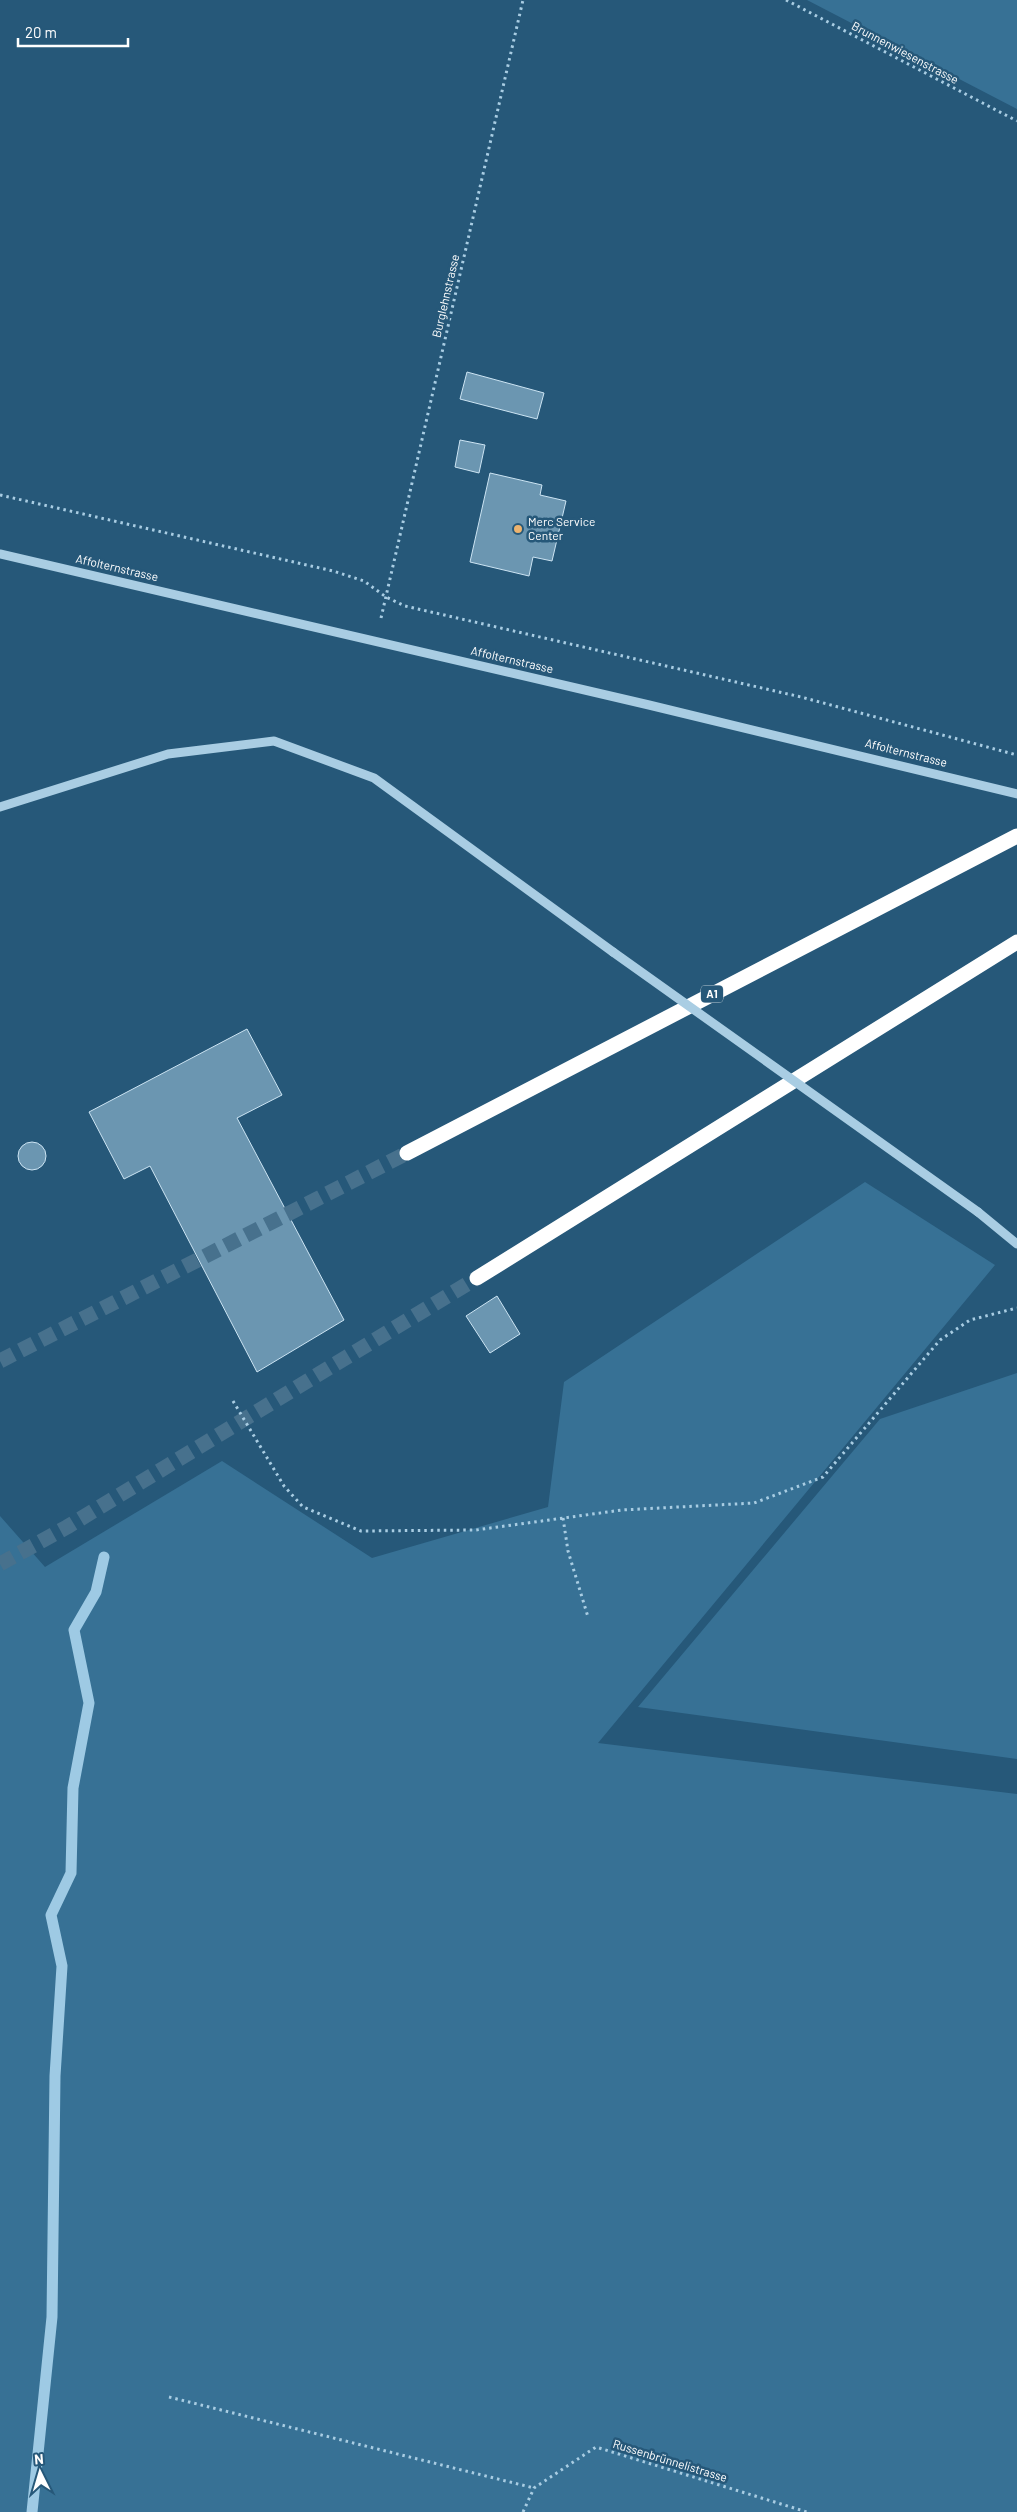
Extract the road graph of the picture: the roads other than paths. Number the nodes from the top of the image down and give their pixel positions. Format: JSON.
{"nodes":[{"id":1,"x":0,"y":554,"type":"edge"},
{"id":2,"x":1017,"y":794,"type":"edge"},
{"id":3,"x":0,"y":807,"type":"edge"},
{"id":4,"x":1017,"y":836,"type":"edge"},
{"id":5,"x":1017,"y":942,"type":"edge"},
{"id":6,"x":407,"y":1153,"type":"tunnel mouth"},
{"id":7,"x":1017,"y":1244,"type":"edge"},
{"id":8,"x":476,"y":1278,"type":"tunnel mouth"}],
"edges":[{"from":1,"to":2,"type":"street","name":"Affolternstrasse"},
{"from":3,"to":7,"type":"street","bridge":true},
{"from":4,"to":6,"type":"highway","number":"A1"},
{"from":5,"to":8,"type":"highway"}]}
